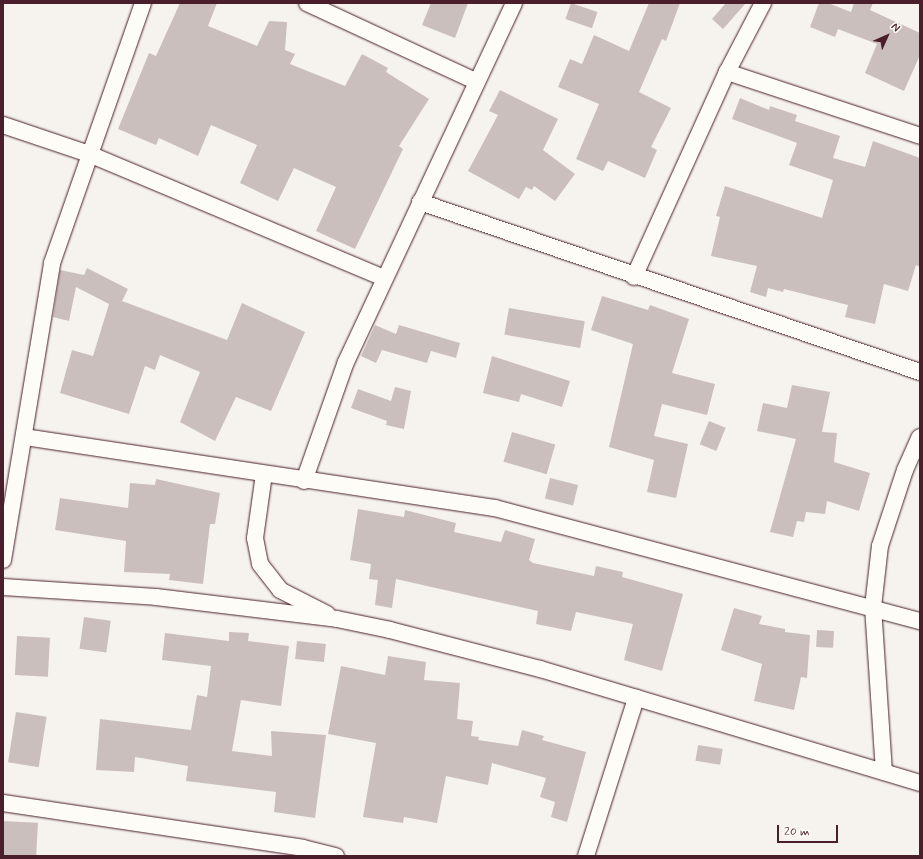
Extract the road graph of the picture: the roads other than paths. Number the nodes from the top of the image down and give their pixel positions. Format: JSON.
{"nodes":[{"id":1,"x":143,"y":3,"type":"edge"},
{"id":2,"x":307,"y":3,"type":"edge"},
{"id":3,"x":514,"y":3,"type":"edge"},
{"id":4,"x":763,"y":3,"type":"edge"},
{"id":5,"x":727,"y":72,"type":"junction"},
{"id":6,"x":477,"y":82,"type":"junction"},
{"id":7,"x":3,"y":125,"type":"edge"},
{"id":8,"x":920,"y":136,"type":"edge"},
{"id":9,"x":89,"y":154,"type":"junction"},
{"id":10,"x":420,"y":202,"type":"junction"},
{"id":11,"x":634,"y":277,"type":"junction"},
{"id":12,"x":384,"y":278,"type":"junction"},
{"id":13,"x":920,"y":372,"type":"edge"},
{"id":14,"x":25,"y":437,"type":"junction"},
{"id":15,"x":920,"y":437,"type":"edge"},
{"id":16,"x":264,"y":474,"type":"junction"},
{"id":17,"x":304,"y":481,"type":"junction"},
{"id":18,"x":3,"y":560,"type":"edge"},
{"id":19,"x":3,"y":587,"type":"edge"},
{"id":20,"x":873,"y":607,"type":"junction"},
{"id":21,"x":337,"y":619,"type":"junction"},
{"id":22,"x":920,"y":622,"type":"edge"},
{"id":23,"x":636,"y":698,"type":"junction"},
{"id":24,"x":884,"y":772,"type":"junction"},
{"id":25,"x":920,"y":783,"type":"edge"},
{"id":26,"x":3,"y":804,"type":"edge"},
{"id":27,"x":336,"y":856,"type":"edge"},
{"id":28,"x":586,"y":856,"type":"edge"}],
"edges":[{"from":1,"to":9,"type":"street"},
{"from":2,"to":6,"type":"street"},
{"from":3,"to":6,"type":"street"},
{"from":4,"to":5,"type":"street"},
{"from":5,"to":8,"type":"street"},
{"from":5,"to":11,"type":"street"},
{"from":6,"to":10,"type":"street"},
{"from":7,"to":9,"type":"street"},
{"from":9,"to":12,"type":"street"},
{"from":9,"to":14,"type":"street"},
{"from":10,"to":11,"type":"street"},
{"from":10,"to":12,"type":"street"},
{"from":11,"to":13,"type":"street"},
{"from":12,"to":17,"type":"street"},
{"from":14,"to":16,"type":"street"},
{"from":14,"to":18,"type":"street"},
{"from":15,"to":20,"type":"street"},
{"from":16,"to":17,"type":"street"},
{"from":16,"to":21,"type":"street"},
{"from":17,"to":20,"type":"street"},
{"from":19,"to":21,"type":"street"},
{"from":20,"to":22,"type":"street"},
{"from":20,"to":24,"type":"street"},
{"from":21,"to":23,"type":"street"},
{"from":23,"to":24,"type":"street"},
{"from":23,"to":28,"type":"street"},
{"from":24,"to":25,"type":"street"},
{"from":26,"to":27,"type":"street"}]}
